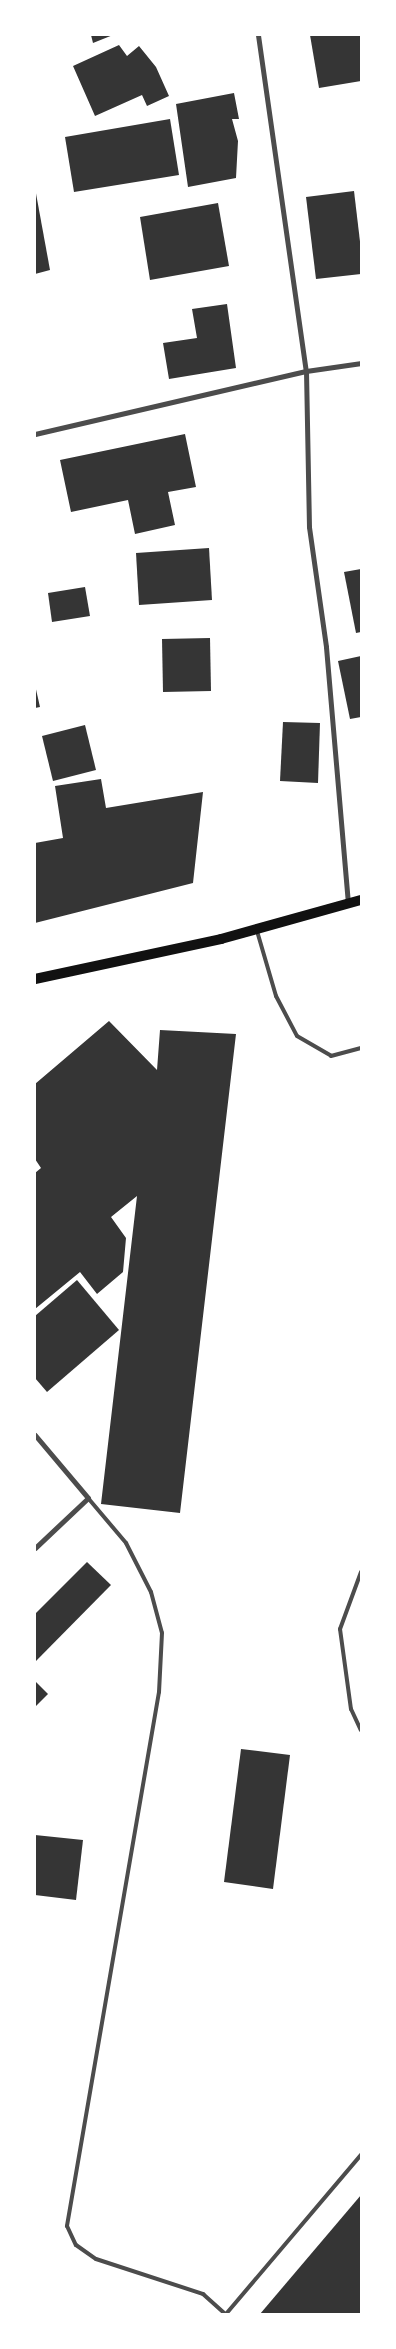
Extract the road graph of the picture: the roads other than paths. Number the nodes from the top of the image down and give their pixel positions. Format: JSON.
{"nodes":[{"id":1,"x":258,"y":35,"type":"edge"},
{"id":2,"x":361,"y":363,"type":"edge"},
{"id":3,"x":306,"y":371,"type":"junction"},
{"id":4,"x":35,"y":434,"type":"edge"},
{"id":5,"x":361,"y":900,"type":"edge"},
{"id":6,"x":348,"y":904,"type":"junction"},
{"id":7,"x":257,"y":929,"type":"junction"},
{"id":8,"x":35,"y":979,"type":"edge"},
{"id":9,"x":361,"y":1048,"type":"edge"},
{"id":10,"x":35,"y":1435,"type":"edge"},
{"id":11,"x":88,"y":1498,"type":"junction"},
{"id":12,"x":35,"y":1548,"type":"edge"},
{"id":13,"x":361,"y":1572,"type":"edge"},
{"id":14,"x":361,"y":1730,"type":"edge"},
{"id":15,"x":361,"y":2155,"type":"edge"},
{"id":16,"x":226,"y":2314,"type":"edge"}],
"edges":[{"from":1,"to":3,"type":"street"},
{"from":2,"to":3,"type":"street"},
{"from":3,"to":4,"type":"street"},
{"from":3,"to":6,"type":"street"},
{"from":5,"to":6,"type":"main road"},
{"from":6,"to":7,"type":"main road"},
{"from":7,"to":8,"type":"main road"},
{"from":7,"to":9,"type":"lane"},
{"from":10,"to":11,"type":"street"},
{"from":11,"to":12,"type":"street"},
{"from":11,"to":16,"type":"lane"},
{"from":13,"to":14,"type":"lane"},
{"from":15,"to":16,"type":"lane"}]}
